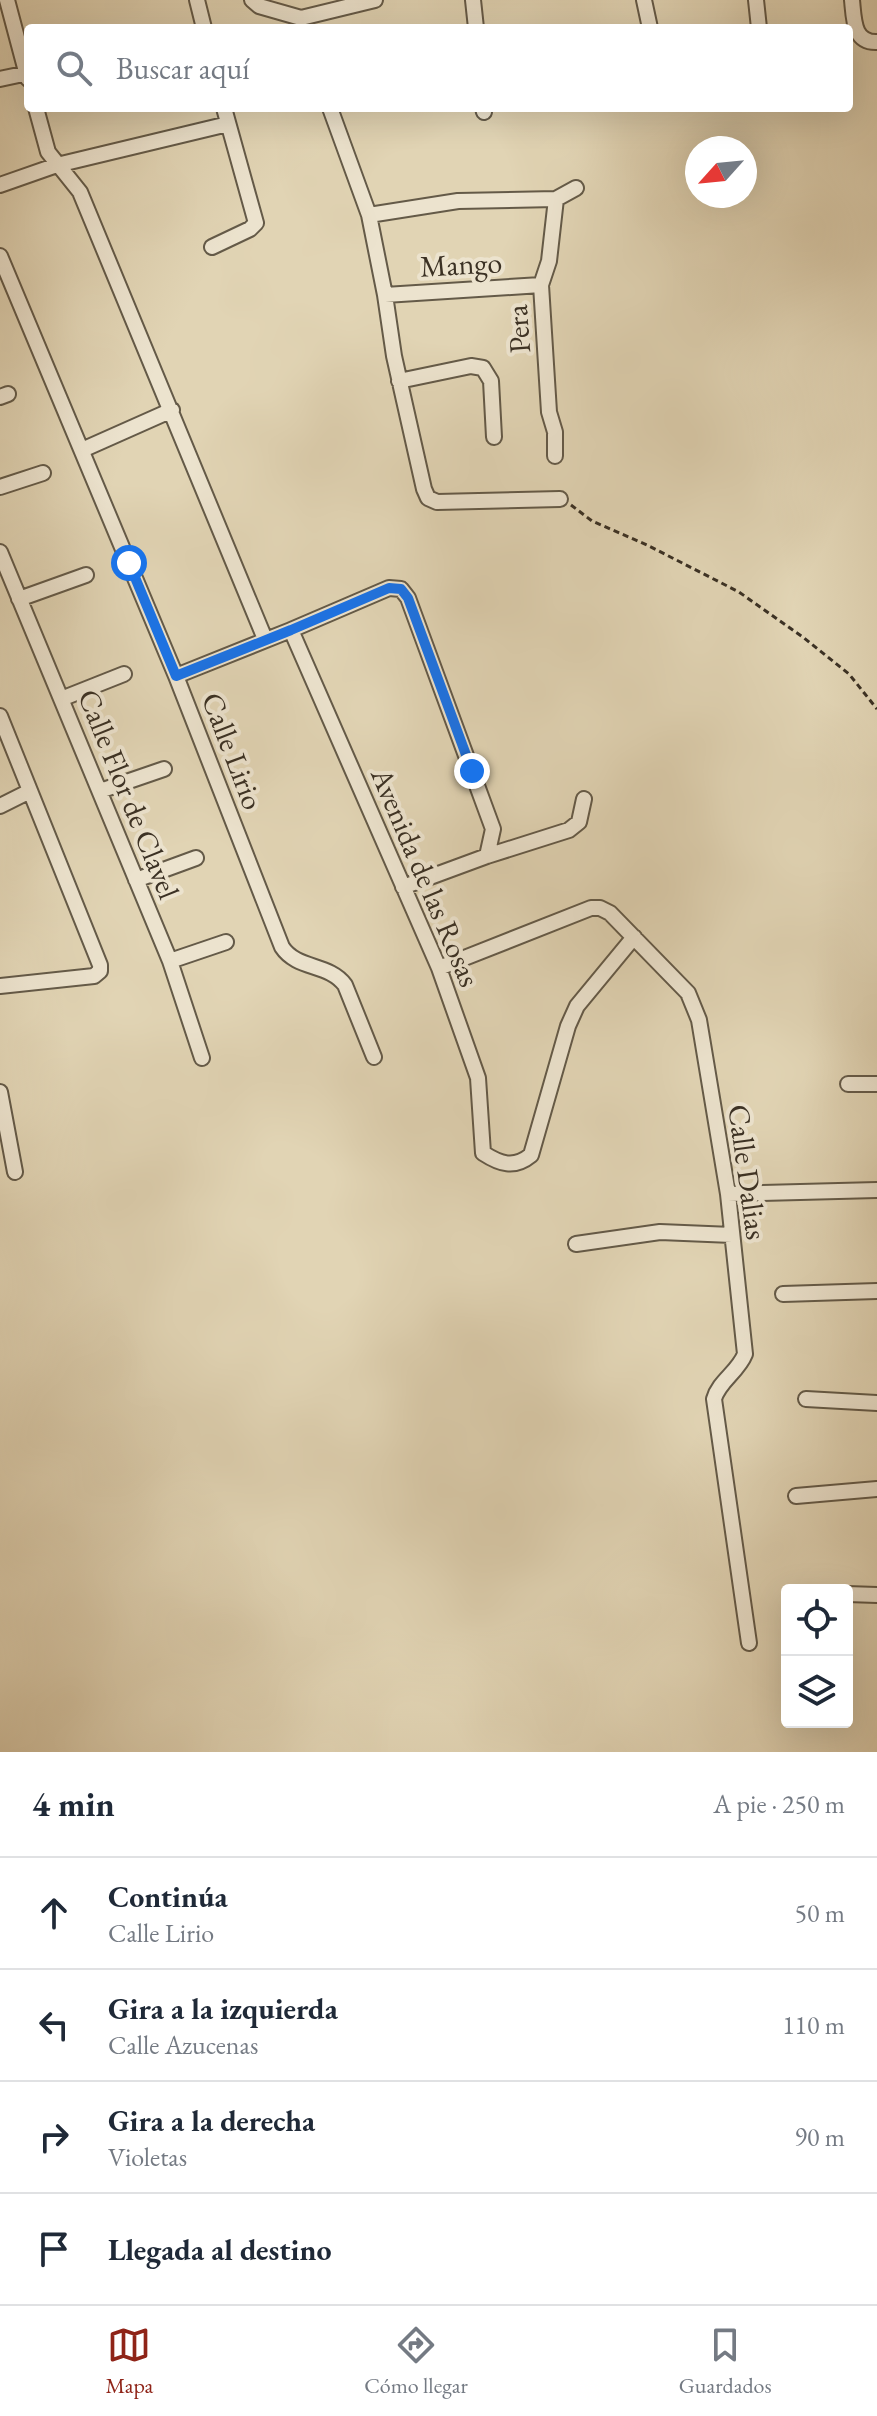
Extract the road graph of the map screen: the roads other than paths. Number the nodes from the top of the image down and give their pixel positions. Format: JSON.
{"nodes":[{"id":1,"x":7,"y":0,"type":"edge"},
{"id":2,"x":197,"y":0,"type":"edge"},
{"id":3,"x":252,"y":0,"type":"edge"},
{"id":4,"x":375,"y":0,"type":"edge"},
{"id":5,"x":473,"y":0,"type":"edge"},
{"id":6,"x":644,"y":0,"type":"edge"},
{"id":7,"x":756,"y":0,"type":"edge"},
{"id":8,"x":852,"y":0,"type":"edge"},
{"id":9,"x":302,"y":23,"type":"edge"},
{"id":10,"x":203,"y":24,"type":"edge"},
{"id":11,"x":476,"y":24,"type":"edge"},
{"id":12,"x":649,"y":24,"type":"edge"},
{"id":13,"x":759,"y":24,"type":"edge"},
{"id":14,"x":877,"y":42,"type":"edge"},
{"id":15,"x":24,"y":61,"type":"edge"},
{"id":16,"x":24,"y":76,"type":"edge"},
{"id":17,"x":0,"y":79,"type":"edge"},
{"id":18,"x":37,"y":112,"type":"edge"},
{"id":19,"x":225,"y":112,"type":"edge"},
{"id":20,"x":331,"y":112,"type":"edge"},
{"id":21,"x":228,"y":124,"type":"junction"},
{"id":22,"x":57,"y":165,"type":"junction"},
{"id":23,"x":0,"y":185,"type":"edge"},
{"id":24,"x":576,"y":188,"type":"dead end"},
{"id":25,"x":556,"y":199,"type":"junction"},
{"id":26,"x":369,"y":215,"type":"junction"},
{"id":27,"x":212,"y":247,"type":"dead end"},
{"id":28,"x":0,"y":256,"type":"edge"},
{"id":29,"x":541,"y":285,"type":"junction"},
{"id":30,"x":385,"y":295,"type":"junction"},
{"id":31,"x":399,"y":381,"type":"junction"},
{"id":32,"x":172,"y":410,"type":"junction"},
{"id":33,"x":494,"y":437,"type":"dead end"},
{"id":34,"x":82,"y":450,"type":"junction"},
{"id":35,"x":555,"y":456,"type":"dead end"},
{"id":36,"x":43,"y":473,"type":"dead end"},
{"id":37,"x":0,"y":487,"type":"edge"},
{"id":38,"x":560,"y":499,"type":"road end"},
{"id":39,"x":0,"y":552,"type":"edge"},
{"id":40,"x":86,"y":575,"type":"dead end"},
{"id":41,"x":19,"y":599,"type":"junction"},
{"id":42,"x":291,"y":630,"type":"junction"},
{"id":43,"x":265,"y":639,"type":"junction"},
{"id":44,"x":124,"y":674,"type":"dead end"},
{"id":45,"x":176,"y":676,"type":"junction"},
{"id":46,"x":61,"y":699,"type":"junction"},
{"id":47,"x":0,"y":716,"type":"edge"},
{"id":48,"x":164,"y":769,"type":"dead end"},
{"id":49,"x":30,"y":791,"type":"junction"},
{"id":50,"x":100,"y":791,"type":"junction"},
{"id":51,"x":584,"y":799,"type":"dead end"},
{"id":52,"x":0,"y":806,"type":"edge"},
{"id":53,"x":487,"y":856,"type":"junction"},
{"id":54,"x":196,"y":858,"type":"dead end"},
{"id":55,"x":136,"y":880,"type":"junction"},
{"id":56,"x":403,"y":887,"type":"junction"},
{"id":57,"x":634,"y":937,"type":"junction"},
{"id":58,"x":226,"y":942,"type":"dead end"},
{"id":59,"x":170,"y":961,"type":"junction"},
{"id":60,"x":439,"y":968,"type":"junction"},
{"id":61,"x":0,"y":986,"type":"edge"},
{"id":62,"x":374,"y":1057,"type":"dead end"},
{"id":63,"x":202,"y":1058,"type":"dead end"},
{"id":64,"x":848,"y":1084,"type":"dead end"},
{"id":65,"x":877,"y":1084,"type":"edge"},
{"id":66,"x":0,"y":1092,"type":"edge"},
{"id":67,"x":15,"y":1172,"type":"dead end"},
{"id":68,"x":877,"y":1190,"type":"edge"},
{"id":69,"x":728,"y":1194,"type":"junction"},
{"id":70,"x":732,"y":1235,"type":"junction"},
{"id":71,"x":576,"y":1244,"type":"dead end"},
{"id":72,"x":877,"y":1291,"type":"edge"},
{"id":73,"x":783,"y":1294,"type":"dead end"},
{"id":74,"x":806,"y":1399,"type":"dead end"},
{"id":75,"x":877,"y":1403,"type":"edge"},
{"id":76,"x":877,"y":1489,"type":"edge"},
{"id":77,"x":796,"y":1496,"type":"dead end"},
{"id":78,"x":853,"y":1594,"type":"edge"},
{"id":79,"x":877,"y":1595,"type":"edge"},
{"id":80,"x":749,"y":1643,"type":"dead end"}],
"edges":[{"from":1,"to":15,"type":"street"},
{"from":2,"to":10,"type":"street"},
{"from":3,"to":9,"type":"street"},
{"from":4,"to":9,"type":"street"},
{"from":5,"to":11,"type":"street"},
{"from":6,"to":12,"type":"street"},
{"from":7,"to":13,"type":"street"},
{"from":8,"to":14,"type":"street"},
{"from":16,"to":17,"type":"street"},
{"from":18,"to":22,"type":"street"},
{"from":19,"to":21,"type":"street"},
{"from":20,"to":26,"type":"street"},
{"from":21,"to":22,"type":"street"},
{"from":21,"to":27,"type":"street"},
{"from":22,"to":23,"type":"street"},
{"from":22,"to":32,"type":"street"},
{"from":24,"to":25,"type":"street"},
{"from":25,"to":26,"type":"street"},
{"from":25,"to":29,"type":"street","name":"Pera"},
{"from":26,"to":30,"type":"street"},
{"from":28,"to":34,"type":"street","name":"Calle Lirio"},
{"from":29,"to":30,"type":"street","name":"Mango"},
{"from":29,"to":35,"type":"street","name":"Pera"},
{"from":30,"to":31,"type":"street"},
{"from":31,"to":33,"type":"street"},
{"from":31,"to":38,"type":"street"},
{"from":32,"to":34,"type":"street"},
{"from":32,"to":43,"type":"street"},
{"from":34,"to":45,"type":"street","name":"Calle Lirio"},
{"from":36,"to":37,"type":"street"},
{"from":39,"to":41,"type":"street","name":"Calle Flor de Clavel"},
{"from":40,"to":41,"type":"street"},
{"from":41,"to":46,"type":"street","name":"Calle Flor de Clavel"},
{"from":42,"to":43,"type":"street"},
{"from":42,"to":53,"type":"street"},
{"from":42,"to":56,"type":"street","name":"Avenida de las Rosas"},
{"from":43,"to":45,"type":"street"},
{"from":44,"to":46,"type":"street"},
{"from":45,"to":62,"type":"street","name":"Calle Lirio"},
{"from":46,"to":50,"type":"street","name":"Calle Flor de Clavel"},
{"from":47,"to":49,"type":"street"},
{"from":48,"to":50,"type":"street"},
{"from":49,"to":52,"type":"street"},
{"from":49,"to":61,"type":"street"},
{"from":50,"to":55,"type":"street","name":"Calle Flor de Clavel"},
{"from":51,"to":53,"type":"street"},
{"from":53,"to":56,"type":"street"},
{"from":54,"to":55,"type":"street"},
{"from":55,"to":59,"type":"street","name":"Calle Flor de Clavel"},
{"from":56,"to":60,"type":"street","name":"Avenida de las Rosas"},
{"from":57,"to":60,"type":"street","name":"Calle Dalias"},
{"from":57,"to":60,"type":"street","name":"Avenida de las Rosas"},
{"from":57,"to":69,"type":"street","name":"Calle Dalias"},
{"from":58,"to":59,"type":"street"},
{"from":59,"to":63,"type":"street","name":"Calle Flor de Clavel"},
{"from":64,"to":65,"type":"street"},
{"from":66,"to":67,"type":"street"},
{"from":68,"to":69,"type":"street"},
{"from":69,"to":70,"type":"street","name":"Calle Dalias"},
{"from":70,"to":71,"type":"street"},
{"from":70,"to":80,"type":"street","name":"Calle Dalias"},
{"from":72,"to":73,"type":"street"},
{"from":74,"to":75,"type":"street"},
{"from":76,"to":77,"type":"street"},
{"from":78,"to":79,"type":"street"}]}
